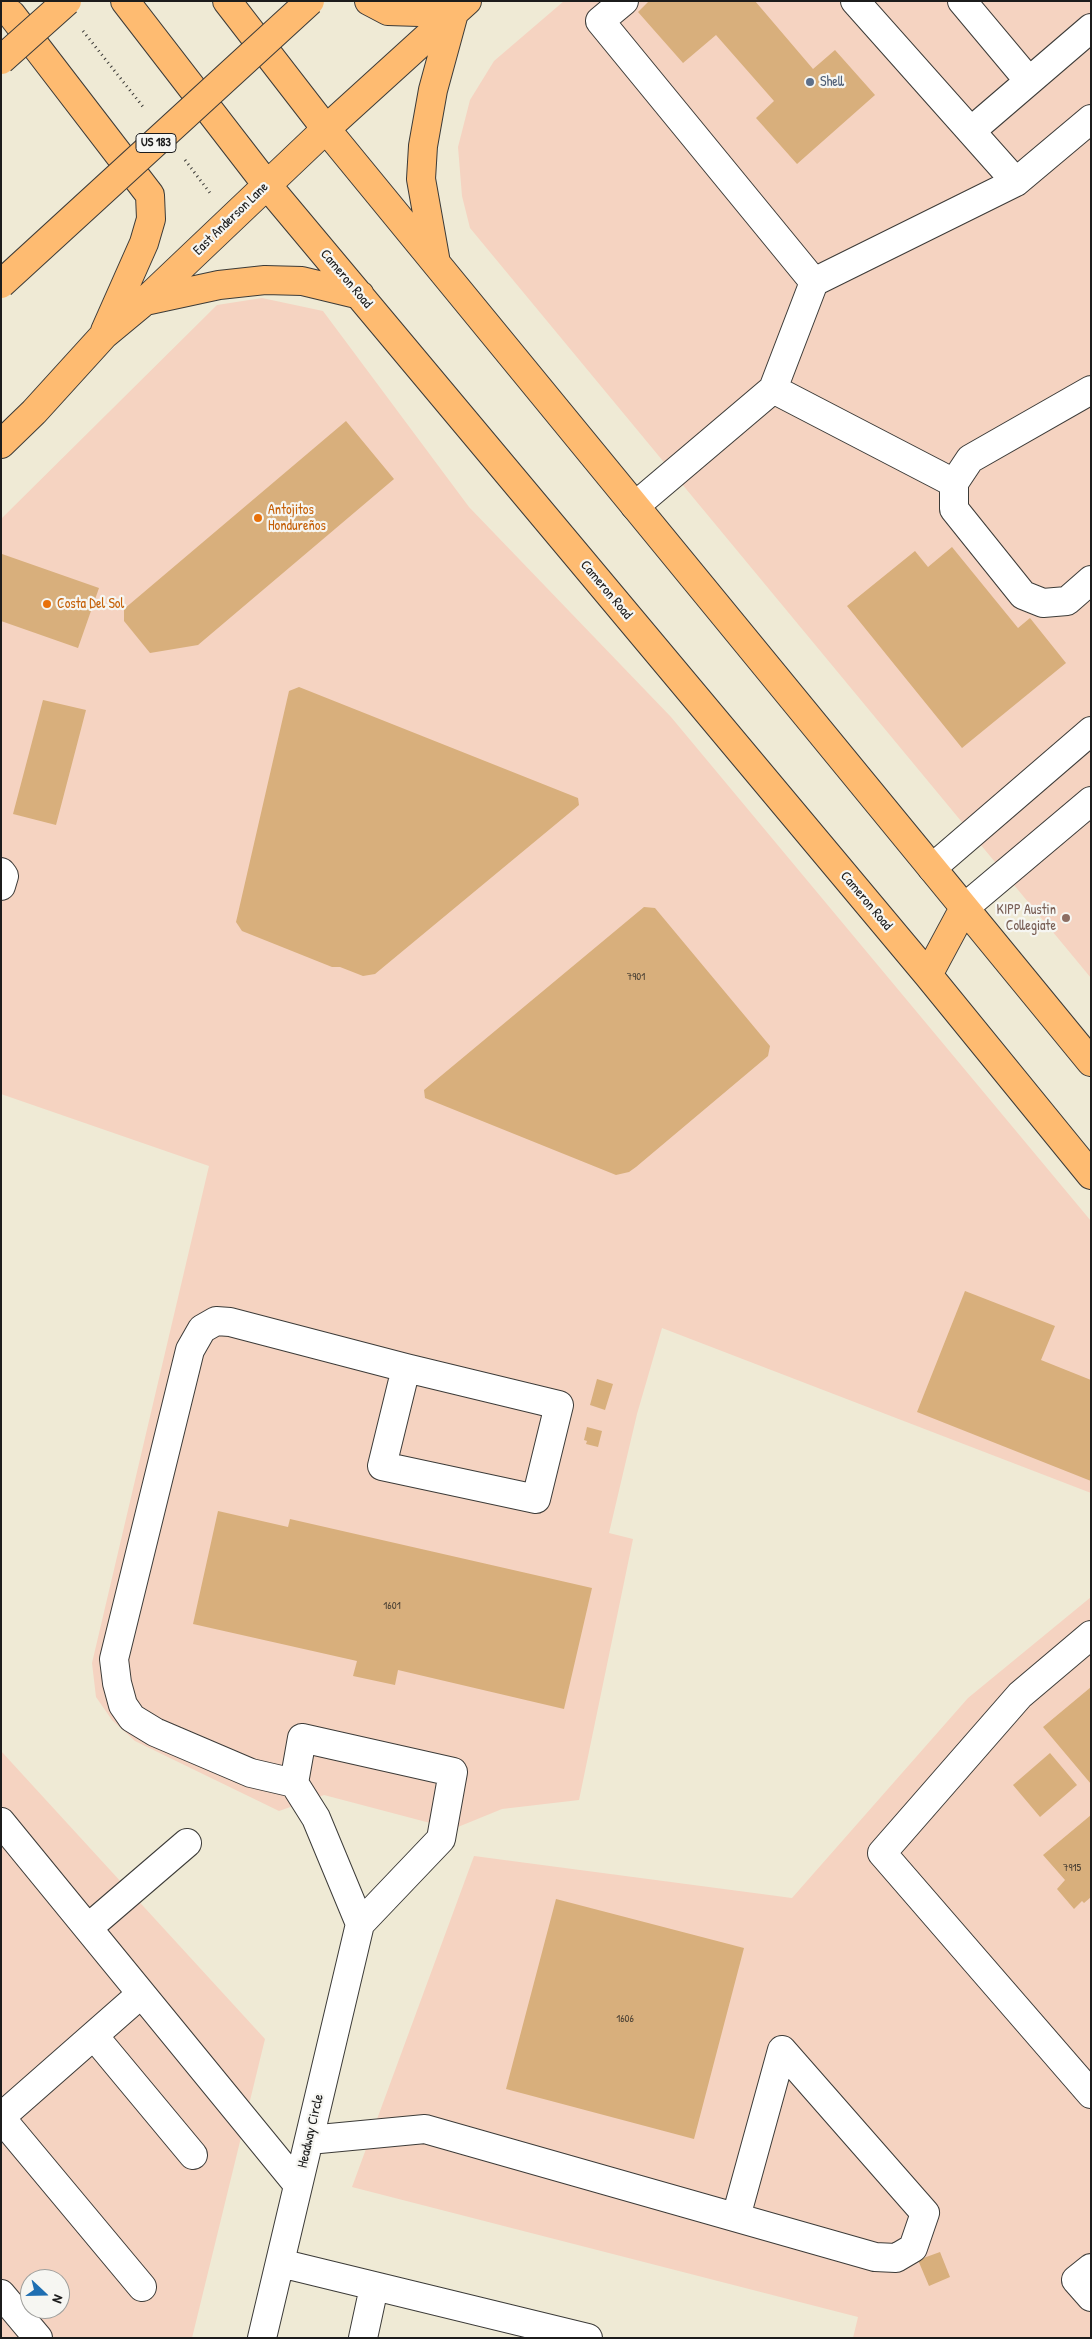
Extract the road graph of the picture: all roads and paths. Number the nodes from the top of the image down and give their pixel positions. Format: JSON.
{"nodes":[{"id":1,"x":125,"y":1,"type":"edge"},
{"id":2,"x":227,"y":1,"type":"edge"},
{"id":3,"x":310,"y":1,"type":"edge"},
{"id":4,"x":369,"y":1,"type":"edge"},
{"id":5,"x":624,"y":1,"type":"edge"},
{"id":6,"x":855,"y":1,"type":"edge"},
{"id":7,"x":962,"y":1,"type":"edge"},
{"id":8,"x":456,"y":5,"type":"edge"},
{"id":9,"x":1,"y":8,"type":"edge"},
{"id":10,"x":72,"y":13,"type":"edge"},
{"id":11,"x":1091,"y":28,"type":"edge"},
{"id":12,"x":1,"y":60,"type":"edge"},
{"id":13,"x":1029,"y":81,"type":"junction"},
{"id":14,"x":145,"y":110,"type":"dead end"},
{"id":15,"x":1091,"y":119,"type":"edge"},
{"id":16,"x":326,"y":129,"type":"junction"},
{"id":17,"x":971,"y":132,"type":"junction"},
{"id":18,"x":182,"y":156,"type":"dead end"},
{"id":19,"x":1016,"y":182,"type":"junction"},
{"id":20,"x":267,"y":185,"type":"junction"},
{"id":21,"x":212,"y":195,"type":"dead end"},
{"id":22,"x":437,"y":265,"type":"junction"},
{"id":23,"x":814,"y":282,"type":"junction"},
{"id":24,"x":1,"y":284,"type":"edge"},
{"id":25,"x":360,"y":295,"type":"junction"},
{"id":26,"x":145,"y":301,"type":"junction"},
{"id":27,"x":104,"y":335,"type":"junction"},
{"id":28,"x":773,"y":389,"type":"junction"},
{"id":29,"x":1091,"y":390,"type":"edge"},
{"id":30,"x":1,"y":444,"type":"edge"},
{"id":31,"x":954,"y":482,"type":"junction"},
{"id":32,"x":635,"y":506,"type":"junction"},
{"id":33,"x":1091,"y":580,"type":"edge"},
{"id":34,"x":1091,"y":731,"type":"edge"},
{"id":35,"x":1091,"y":801,"type":"edge"},
{"id":36,"x":932,"y":868,"type":"junction"},
{"id":37,"x":1,"y":872,"type":"edge"},
{"id":38,"x":1,"y":886,"type":"edge"},
{"id":39,"x":964,"y":908,"type":"junction"},
{"id":40,"x":928,"y":975,"type":"junction"},
{"id":41,"x":1091,"y":1062,"type":"edge"},
{"id":42,"x":1091,"y":1175,"type":"edge"},
{"id":43,"x":406,"y":1368,"type":"junction"},
{"id":44,"x":1091,"y":1635,"type":"edge"},
{"id":45,"x":294,"y":1783,"type":"junction"},
{"id":46,"x":1,"y":1822,"type":"edge"},
{"id":47,"x":187,"y":1843,"type":"dead end"},
{"id":48,"x":360,"y":1924,"type":"junction"},
{"id":49,"x":88,"y":1928,"type":"junction"},
{"id":50,"x":141,"y":1994,"type":"junction"},
{"id":51,"x":94,"y":2036,"type":"junction"},
{"id":52,"x":1091,"y":2094,"type":"edge"},
{"id":53,"x":1,"y":2118,"type":"edge"},
{"id":54,"x":309,"y":2140,"type":"junction"},
{"id":55,"x":193,"y":2155,"type":"dead end"},
{"id":56,"x":298,"y":2185,"type":"junction"},
{"id":57,"x":736,"y":2218,"type":"junction"},
{"id":58,"x":280,"y":2263,"type":"junction"},
{"id":59,"x":1091,"y":2268,"type":"edge"},
{"id":60,"x":142,"y":2287,"type":"dead end"},
{"id":61,"x":374,"y":2287,"type":"junction"},
{"id":62,"x":1,"y":2294,"type":"edge"},
{"id":63,"x":1091,"y":2297,"type":"edge"},
{"id":64,"x":38,"y":2338,"type":"edge"},
{"id":65,"x":262,"y":2338,"type":"edge"},
{"id":66,"x":363,"y":2338,"type":"edge"},
{"id":67,"x":588,"y":2338,"type":"edge"}],
"edges":[{"from":1,"to":20,"type":"main road","name":"Cameron Road"},
{"from":2,"to":16,"type":"main road"},
{"from":3,"to":24,"type":"main road","number":"US 183","bridge":true},
{"from":4,"to":8,"type":"main road"},
{"from":5,"to":23,"type":"street"},
{"from":6,"to":17,"type":"street"},
{"from":7,"to":13,"type":"street"},
{"from":8,"to":16,"type":"main road","name":"East Anderson Lane"},
{"from":8,"to":22,"type":"main road"},
{"from":9,"to":27,"type":"main road"},
{"from":10,"to":12,"type":"main road","bridge":true},
{"from":10,"to":14,"type":"path"},
{"from":11,"to":13,"type":"street"},
{"from":13,"to":17,"type":"street"},
{"from":15,"to":19,"type":"street"},
{"from":16,"to":20,"type":"main road","name":"East Anderson Lane"},
{"from":16,"to":22,"type":"main road"},
{"from":17,"to":19,"type":"street"},
{"from":18,"to":21,"type":"path"},
{"from":19,"to":23,"type":"street"},
{"from":20,"to":25,"type":"main road","name":"Cameron Road"},
{"from":20,"to":26,"type":"main road","name":"East Anderson Lane"},
{"from":22,"to":32,"type":"main road"},
{"from":23,"to":28,"type":"street"},
{"from":25,"to":26,"type":"main road"},
{"from":25,"to":40,"type":"main road","name":"Cameron Road"},
{"from":26,"to":27,"type":"main road","name":"East Anderson Lane"},
{"from":27,"to":30,"type":"main road","name":"East Anderson Lane"},
{"from":28,"to":31,"type":"street"},
{"from":28,"to":32,"type":"street"},
{"from":29,"to":31,"type":"street"},
{"from":31,"to":33,"type":"street"},
{"from":32,"to":36,"type":"main road"},
{"from":34,"to":36,"type":"street"},
{"from":35,"to":39,"type":"street"},
{"from":36,"to":39,"type":"main road"},
{"from":37,"to":38,"type":"street"},
{"from":39,"to":40,"type":"main road"},
{"from":39,"to":41,"type":"main road"},
{"from":40,"to":42,"type":"main road","name":"Cameron Road"},
{"from":43,"to":43,"type":"street"},
{"from":43,"to":45,"type":"street"},
{"from":44,"to":52,"type":"street"},
{"from":45,"to":48,"type":"street"},
{"from":45,"to":48,"type":"street"},
{"from":46,"to":49,"type":"street"},
{"from":47,"to":49,"type":"street"},
{"from":48,"to":54,"type":"street","name":"Headway Circle"},
{"from":49,"to":50,"type":"street"},
{"from":50,"to":51,"type":"street"},
{"from":50,"to":56,"type":"street"},
{"from":51,"to":53,"type":"street"},
{"from":51,"to":55,"type":"street"},
{"from":53,"to":60,"type":"street"},
{"from":54,"to":56,"type":"street","name":"Headway Circle"},
{"from":54,"to":57,"type":"street"},
{"from":56,"to":58,"type":"street","name":"Headway Circle"},
{"from":57,"to":57,"type":"street"},
{"from":58,"to":61,"type":"street"},
{"from":58,"to":65,"type":"street","name":"Headway Circle"},
{"from":59,"to":63,"type":"street"},
{"from":61,"to":66,"type":"street"},
{"from":61,"to":67,"type":"street"},
{"from":62,"to":64,"type":"street"}]}
